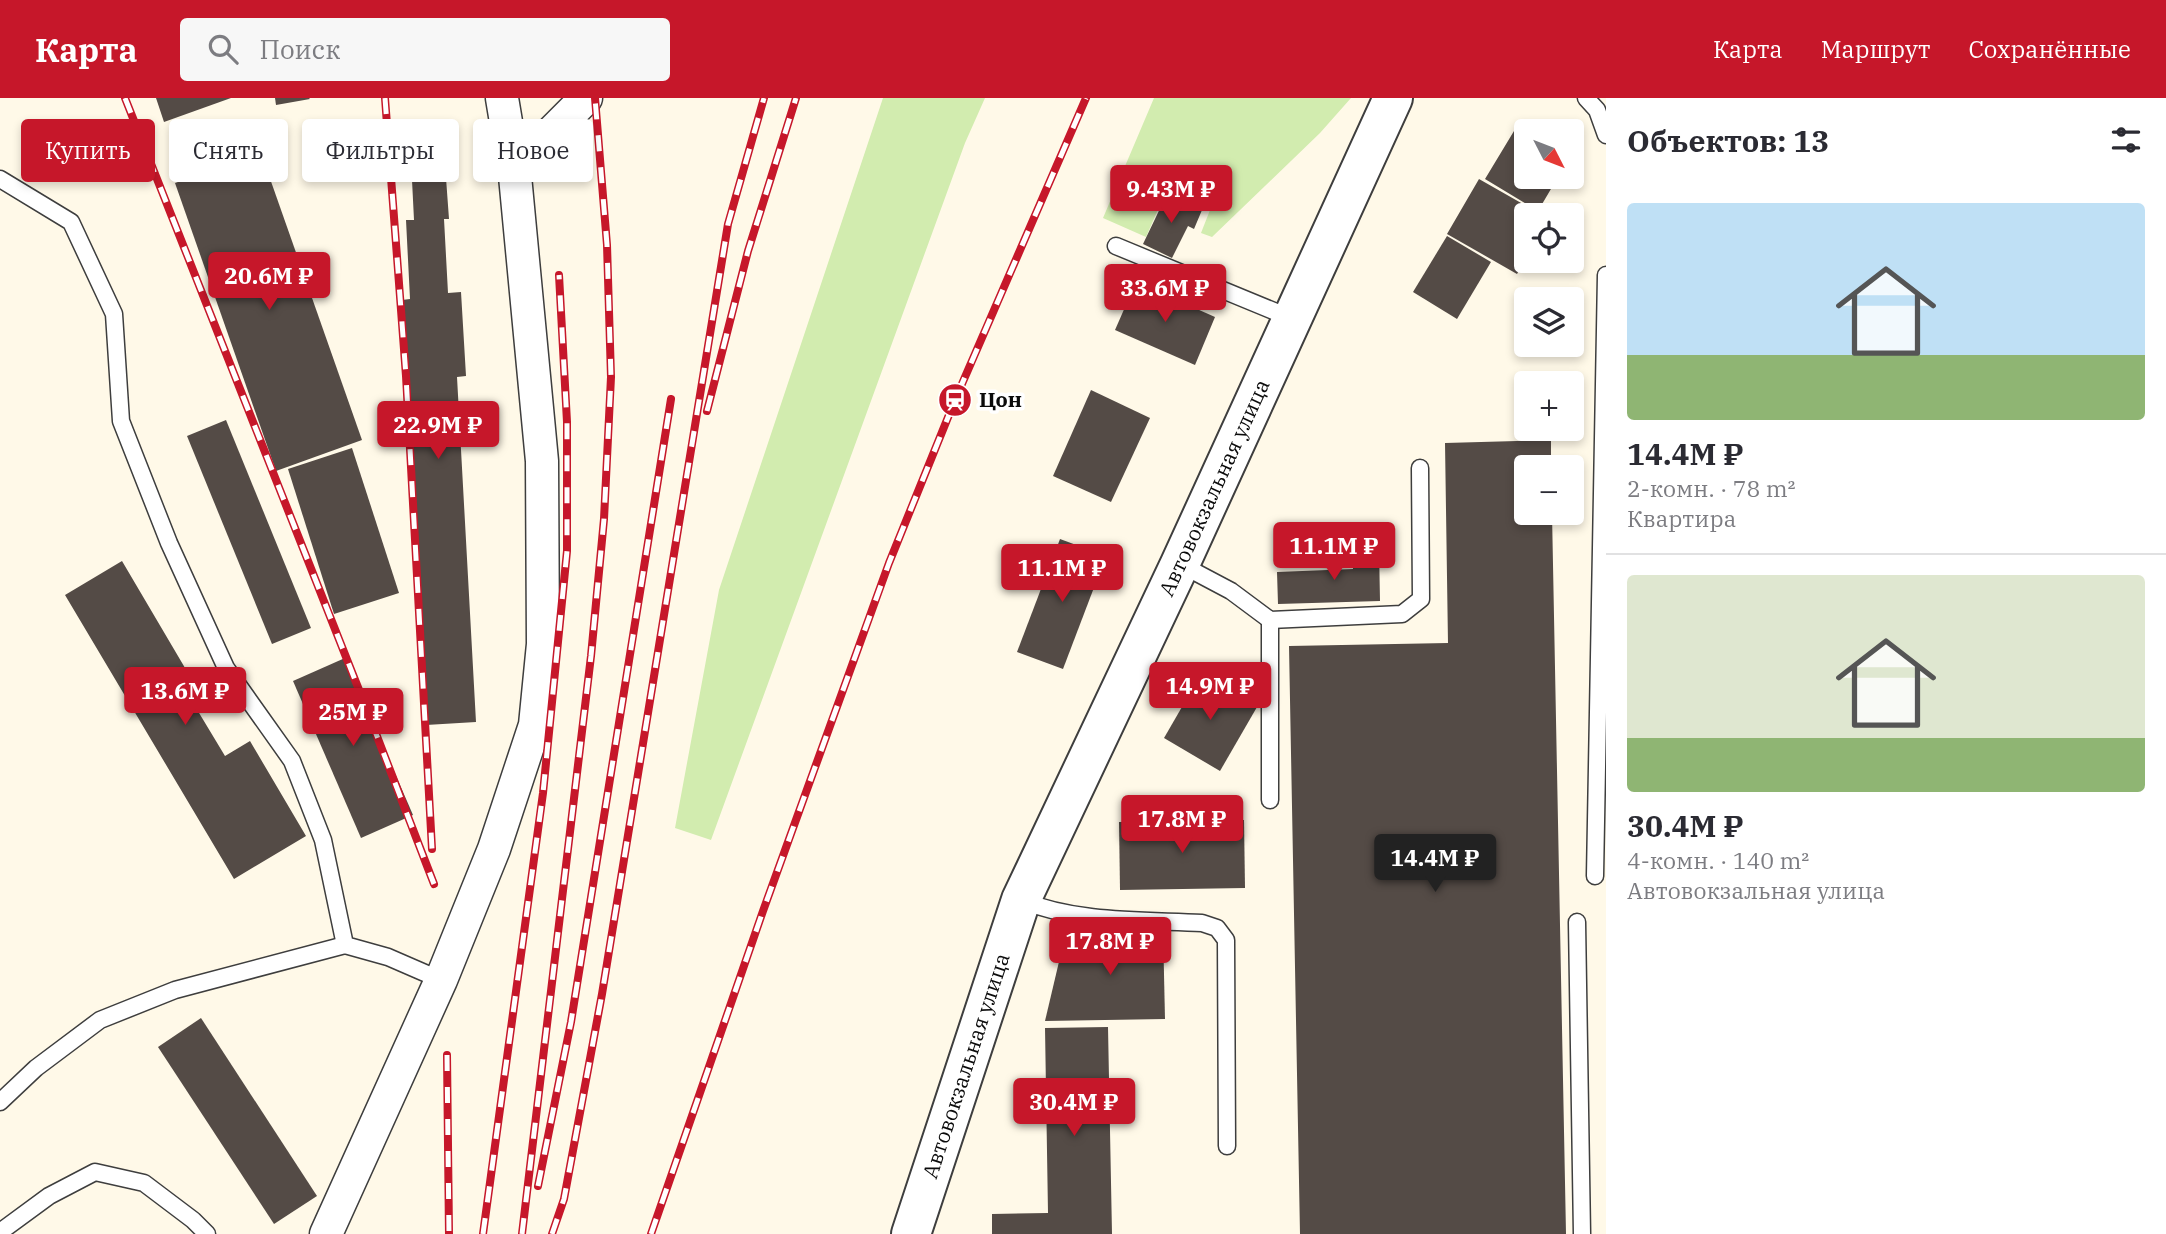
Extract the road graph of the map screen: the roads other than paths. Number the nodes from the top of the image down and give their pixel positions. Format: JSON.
{"nodes":[{"id":1,"x":502,"y":98,"type":"edge"},
{"id":2,"x":586,"y":98,"type":"edge"},
{"id":3,"x":1393,"y":98,"type":"edge"},
{"id":4,"x":1586,"y":98,"type":"edge"},
{"id":5,"x":506,"y":119,"type":"edge"},
{"id":6,"x":564,"y":119,"type":"edge"},
{"id":7,"x":1606,"y":135,"type":"edge"},
{"id":8,"x":0,"y":179,"type":"edge"},
{"id":9,"x":516,"y":182,"type":"edge"},
{"id":10,"x":1116,"y":246,"type":"dead end"},
{"id":11,"x":1606,"y":275,"type":"edge"},
{"id":12,"x":1293,"y":319,"type":"junction"},
{"id":13,"x":1605,"y":392,"type":"edge"},
{"id":14,"x":1420,"y":468,"type":"dead end"},
{"id":15,"x":1180,"y":564,"type":"junction"},
{"id":16,"x":1270,"y":620,"type":"junction"},
{"id":17,"x":1270,"y":800,"type":"dead end"},
{"id":18,"x":1595,"y":876,"type":"dead end"},
{"id":19,"x":1021,"y":900,"type":"junction"},
{"id":20,"x":1577,"y":922,"type":"dead end"},
{"id":21,"x":345,"y":945,"type":"junction"},
{"id":22,"x":441,"y":980,"type":"junction"},
{"id":23,"x":0,"y":1102,"type":"edge"},
{"id":24,"x":1227,"y":1146,"type":"dead end"},
{"id":25,"x":0,"y":1232,"type":"edge"},
{"id":26,"x":207,"y":1234,"type":"edge"},
{"id":27,"x":326,"y":1234,"type":"edge"},
{"id":28,"x":911,"y":1234,"type":"edge"},
{"id":29,"x":1582,"y":1234,"type":"edge"}],
"edges":[{"from":1,"to":5,"type":"street"},
{"from":2,"to":6,"type":"street"},
{"from":3,"to":12,"type":"street","name":"Автовокзальная улица"},
{"from":4,"to":7,"type":"lane"},
{"from":8,"to":21,"type":"lane"},
{"from":9,"to":22,"type":"street"},
{"from":10,"to":12,"type":"lane"},
{"from":11,"to":13,"type":"lane"},
{"from":12,"to":15,"type":"street","name":"Автовокзальная улица"},
{"from":13,"to":18,"type":"lane"},
{"from":14,"to":16,"type":"lane"},
{"from":15,"to":16,"type":"lane"},
{"from":15,"to":19,"type":"street","name":"Автовокзальная улица"},
{"from":16,"to":17,"type":"lane"},
{"from":19,"to":24,"type":"lane"},
{"from":19,"to":28,"type":"street","name":"Автовокзальная улица"},
{"from":20,"to":29,"type":"lane"},
{"from":21,"to":22,"type":"lane"},
{"from":21,"to":23,"type":"lane"},
{"from":22,"to":27,"type":"street"},
{"from":25,"to":26,"type":"lane"}]}
